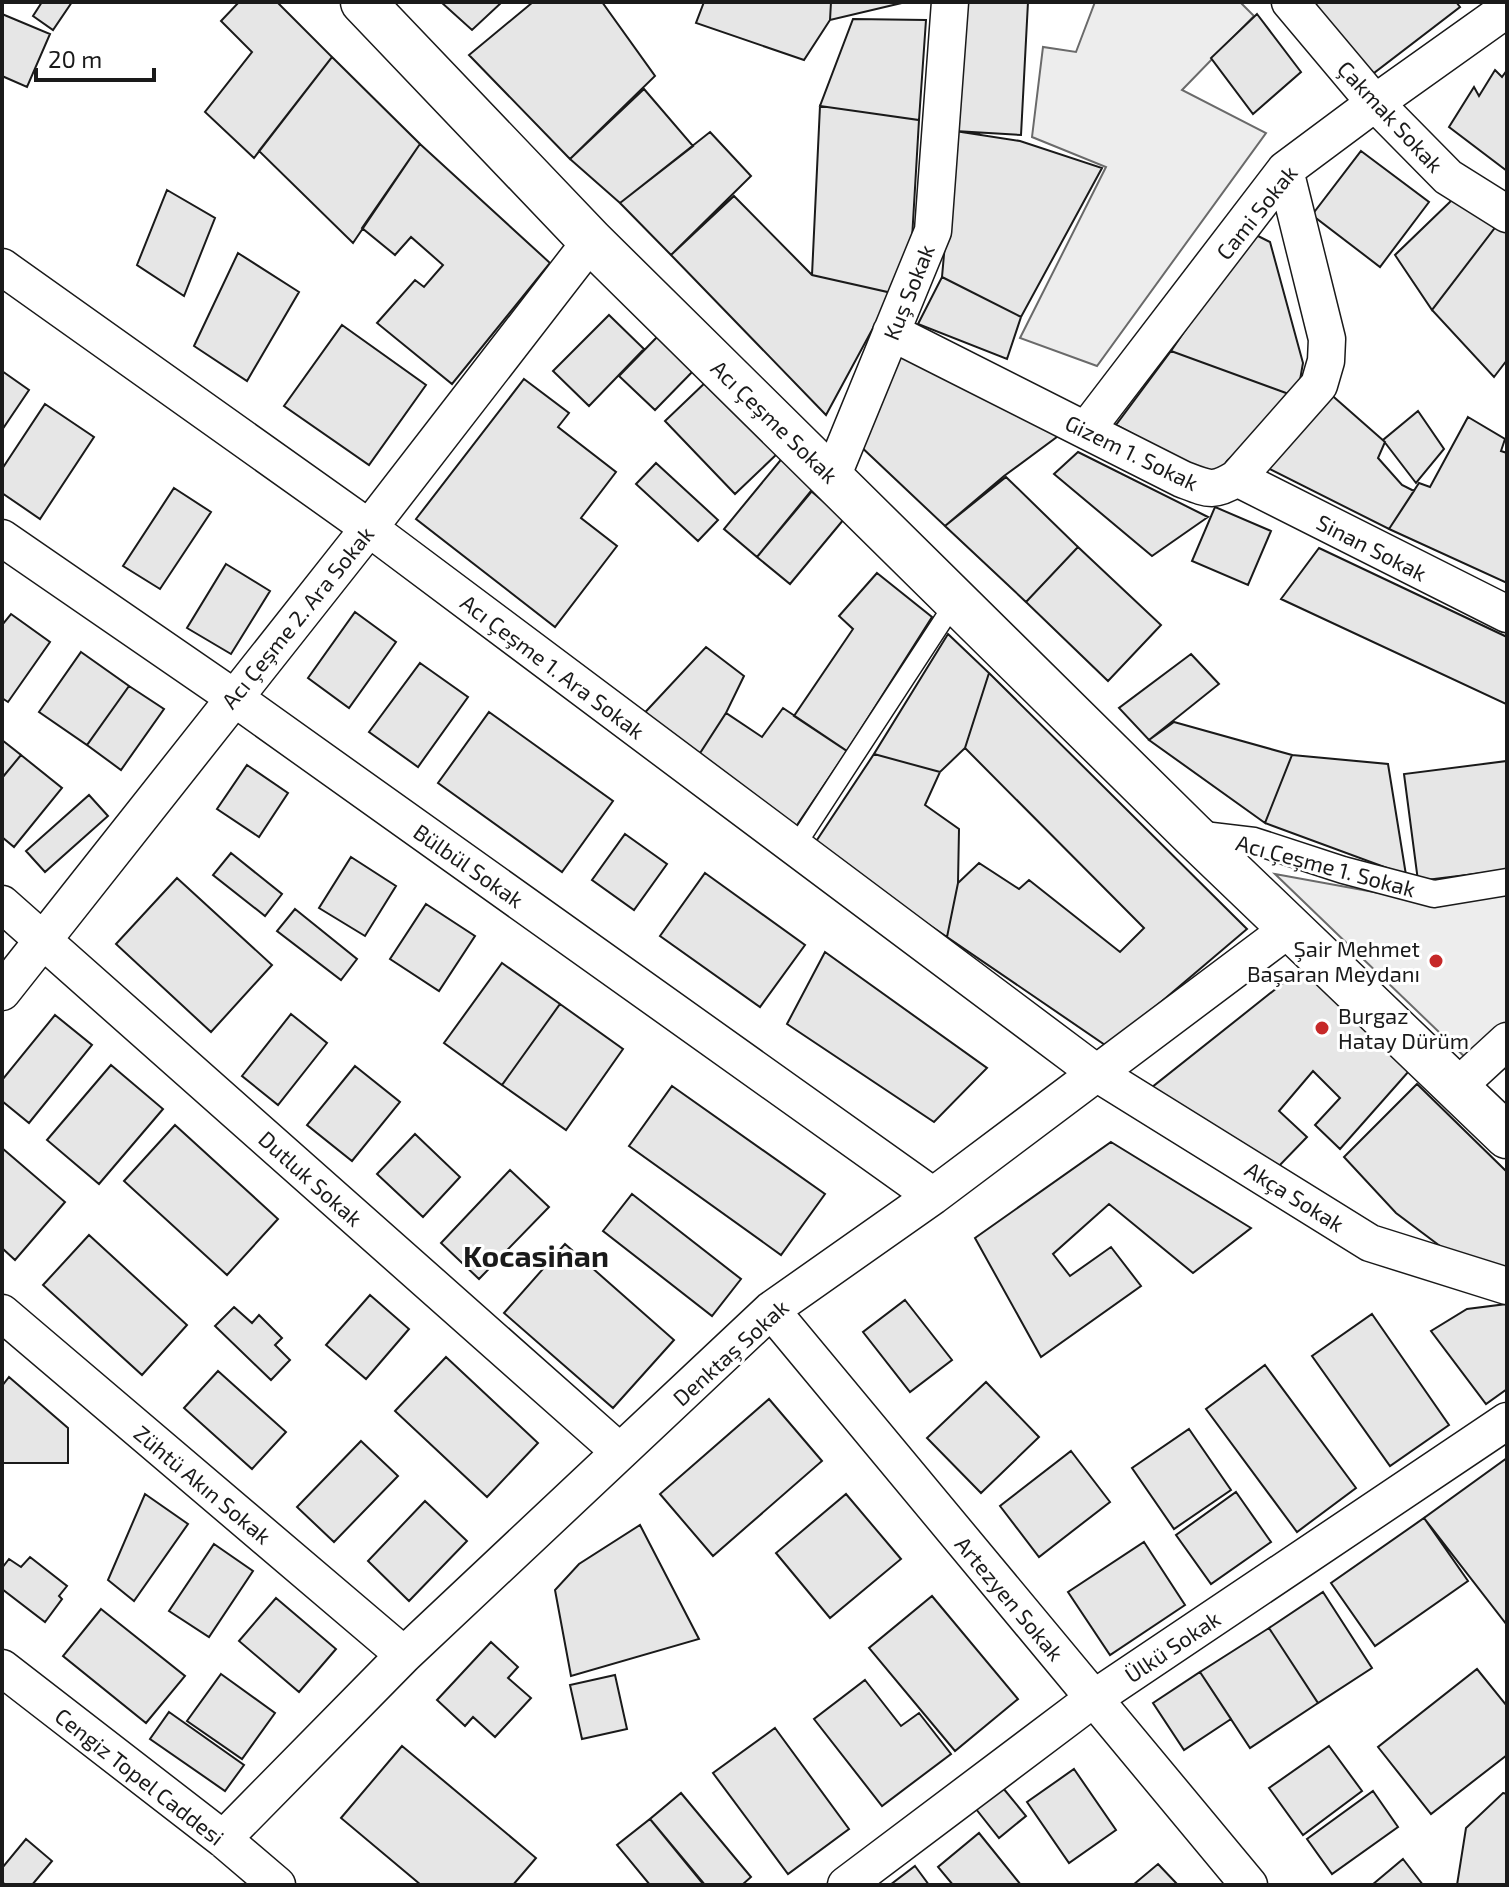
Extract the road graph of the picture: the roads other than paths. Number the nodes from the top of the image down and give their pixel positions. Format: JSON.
{"nodes":[{"id":1,"x":363,"y":2,"type":"edge"},
{"id":2,"x":950,"y":2,"type":"edge"},
{"id":3,"x":1290,"y":2,"type":"edge"},
{"id":4,"x":1507,"y":9,"type":"edge"},
{"id":5,"x":1375,"y":103,"type":"junction"},
{"id":6,"x":1285,"y":170,"type":"junction"},
{"id":7,"x":1507,"y":214,"type":"edge"},
{"id":8,"x":591,"y":241,"type":"junction"},
{"id":9,"x":2,"y":267,"type":"edge"},
{"id":10,"x":891,"y":332,"type":"junction"},
{"id":11,"x":1086,"y":430,"type":"junction"},
{"id":12,"x":832,"y":477,"type":"junction"},
{"id":13,"x":1237,"y":478,"type":"junction"},
{"id":14,"x":369,"y":528,"type":"junction"},
{"id":15,"x":2,"y":538,"type":"edge"},
{"id":16,"x":956,"y":600,"type":"junction"},
{"id":17,"x":1507,"y":614,"type":"edge"},
{"id":18,"x":233,"y":697,"type":"junction"},
{"id":19,"x":1192,"y":834,"type":"junction"},
{"id":20,"x":795,"y":847,"type":"junction"},
{"id":21,"x":1507,"y":882,"type":"edge"},
{"id":22,"x":2,"y":904,"type":"edge"},
{"id":23,"x":1290,"y":928,"type":"junction"},
{"id":24,"x":43,"y":940,"type":"junction"},
{"id":25,"x":2,"y":992,"type":"edge"},
{"id":26,"x":1507,"y":1041,"type":"edge"},
{"id":27,"x":1098,"y":1074,"type":"junction"},
{"id":28,"x":1457,"y":1087,"type":"junction"},
{"id":29,"x":1507,"y":1136,"type":"edge"},
{"id":30,"x":933,"y":1196,"type":"junction"},
{"id":31,"x":1507,"y":1286,"type":"edge"},
{"id":32,"x":771,"y":1310,"type":"junction"},
{"id":33,"x":2,"y":1313,"type":"edge"},
{"id":34,"x":1507,"y":1421,"type":"edge"},
{"id":35,"x":620,"y":1452,"type":"junction"},
{"id":36,"x":404,"y":1655,"type":"junction"},
{"id":37,"x":2,"y":1668,"type":"edge"},
{"id":38,"x":1093,"y":1699,"type":"junction"},
{"id":39,"x":223,"y":1839,"type":"junction"},
{"id":40,"x":277,"y":1885,"type":"edge"},
{"id":41,"x":846,"y":1885,"type":"edge"},
{"id":42,"x":1249,"y":1885,"type":"edge"}],
"edges":[{"from":1,"to":8,"type":"main road","name":"Acı Çeşme Sokak"},
{"from":2,"to":10,"type":"street","name":"Kuş Sokak"},
{"from":3,"to":5,"type":"street","name":"Çakmak Sokak"},
{"from":4,"to":5,"type":"street","name":"Cami Sokak"},
{"from":5,"to":6,"type":"street","name":"Cami Sokak"},
{"from":5,"to":7,"type":"street","name":"Çakmak Sokak"},
{"from":6,"to":11,"type":"street","name":"Cami Sokak"},
{"from":6,"to":13,"type":"street"},
{"from":8,"to":12,"type":"main road","name":"Acı Çeşme Sokak"},
{"from":8,"to":14,"type":"street","name":"Acı Çeşme 2. Ara Sokak"},
{"from":9,"to":14,"type":"street","name":"Acı Çeşme 1. Ara Sokak"},
{"from":10,"to":11,"type":"street","name":"Gizem 1. Sokak"},
{"from":10,"to":12,"type":"street","name":"Kuş Sokak"},
{"from":11,"to":13,"type":"street","name":"Gizem 1. Sokak"},
{"from":12,"to":16,"type":"main road","name":"Acı Çeşme Sokak"},
{"from":13,"to":17,"type":"street","name":"Sinan Sokak"},
{"from":14,"to":18,"type":"street","name":"Acı Çeşme 2. Ara Sokak"},
{"from":14,"to":20,"type":"street","name":"Acı Çeşme 1. Ara Sokak"},
{"from":15,"to":18,"type":"street","name":"Bülbül Sokak"},
{"from":16,"to":19,"type":"main road","name":"Acı Çeşme Sokak"},
{"from":16,"to":20,"type":"lane"},
{"from":18,"to":24,"type":"street","name":"Acı Çeşme 2. Ara Sokak"},
{"from":18,"to":30,"type":"street","name":"Bülbül Sokak"},
{"from":19,"to":21,"type":"street","name":"Acı Çeşme 1. Sokak"},
{"from":19,"to":23,"type":"main road","name":"Acı Çeşme Sokak"},
{"from":20,"to":27,"type":"street","name":"Acı Çeşme 1. Ara Sokak"},
{"from":22,"to":24,"type":"street","name":"Dutluk Sokak"},
{"from":23,"to":27,"type":"street","name":"Denktaş Sokak"},
{"from":23,"to":28,"type":"main road","name":"Acı Çeşme Sokak"},
{"from":24,"to":25,"type":"street","name":"Acı Çeşme 2. Ara Sokak"},
{"from":24,"to":35,"type":"street","name":"Dutluk Sokak"},
{"from":26,"to":28,"type":"street"},
{"from":27,"to":30,"type":"street","name":"Denktaş Sokak"},
{"from":27,"to":31,"type":"street","name":"Akça Sokak"},
{"from":28,"to":29,"type":"main road","name":"Acı Çeşme Sokak"},
{"from":30,"to":32,"type":"street","name":"Denktaş Sokak"},
{"from":32,"to":35,"type":"street","name":"Denktaş Sokak"},
{"from":32,"to":38,"type":"street","name":"Artezyen Sokak"},
{"from":33,"to":36,"type":"street","name":"Zühtü Akın Sokak"},
{"from":34,"to":38,"type":"street","name":"Ülkü Sokak"},
{"from":35,"to":36,"type":"street","name":"Denktaş Sokak"},
{"from":36,"to":39,"type":"street","name":"Denktaş Sokak"},
{"from":37,"to":39,"type":"street","name":"Cengiz Topel Caddesi"},
{"from":38,"to":41,"type":"street","name":"Ülkü Sokak"},
{"from":38,"to":42,"type":"street","name":"Artezyen Sokak"},
{"from":39,"to":40,"type":"street","name":"Cengiz Topel Caddesi"}]}
